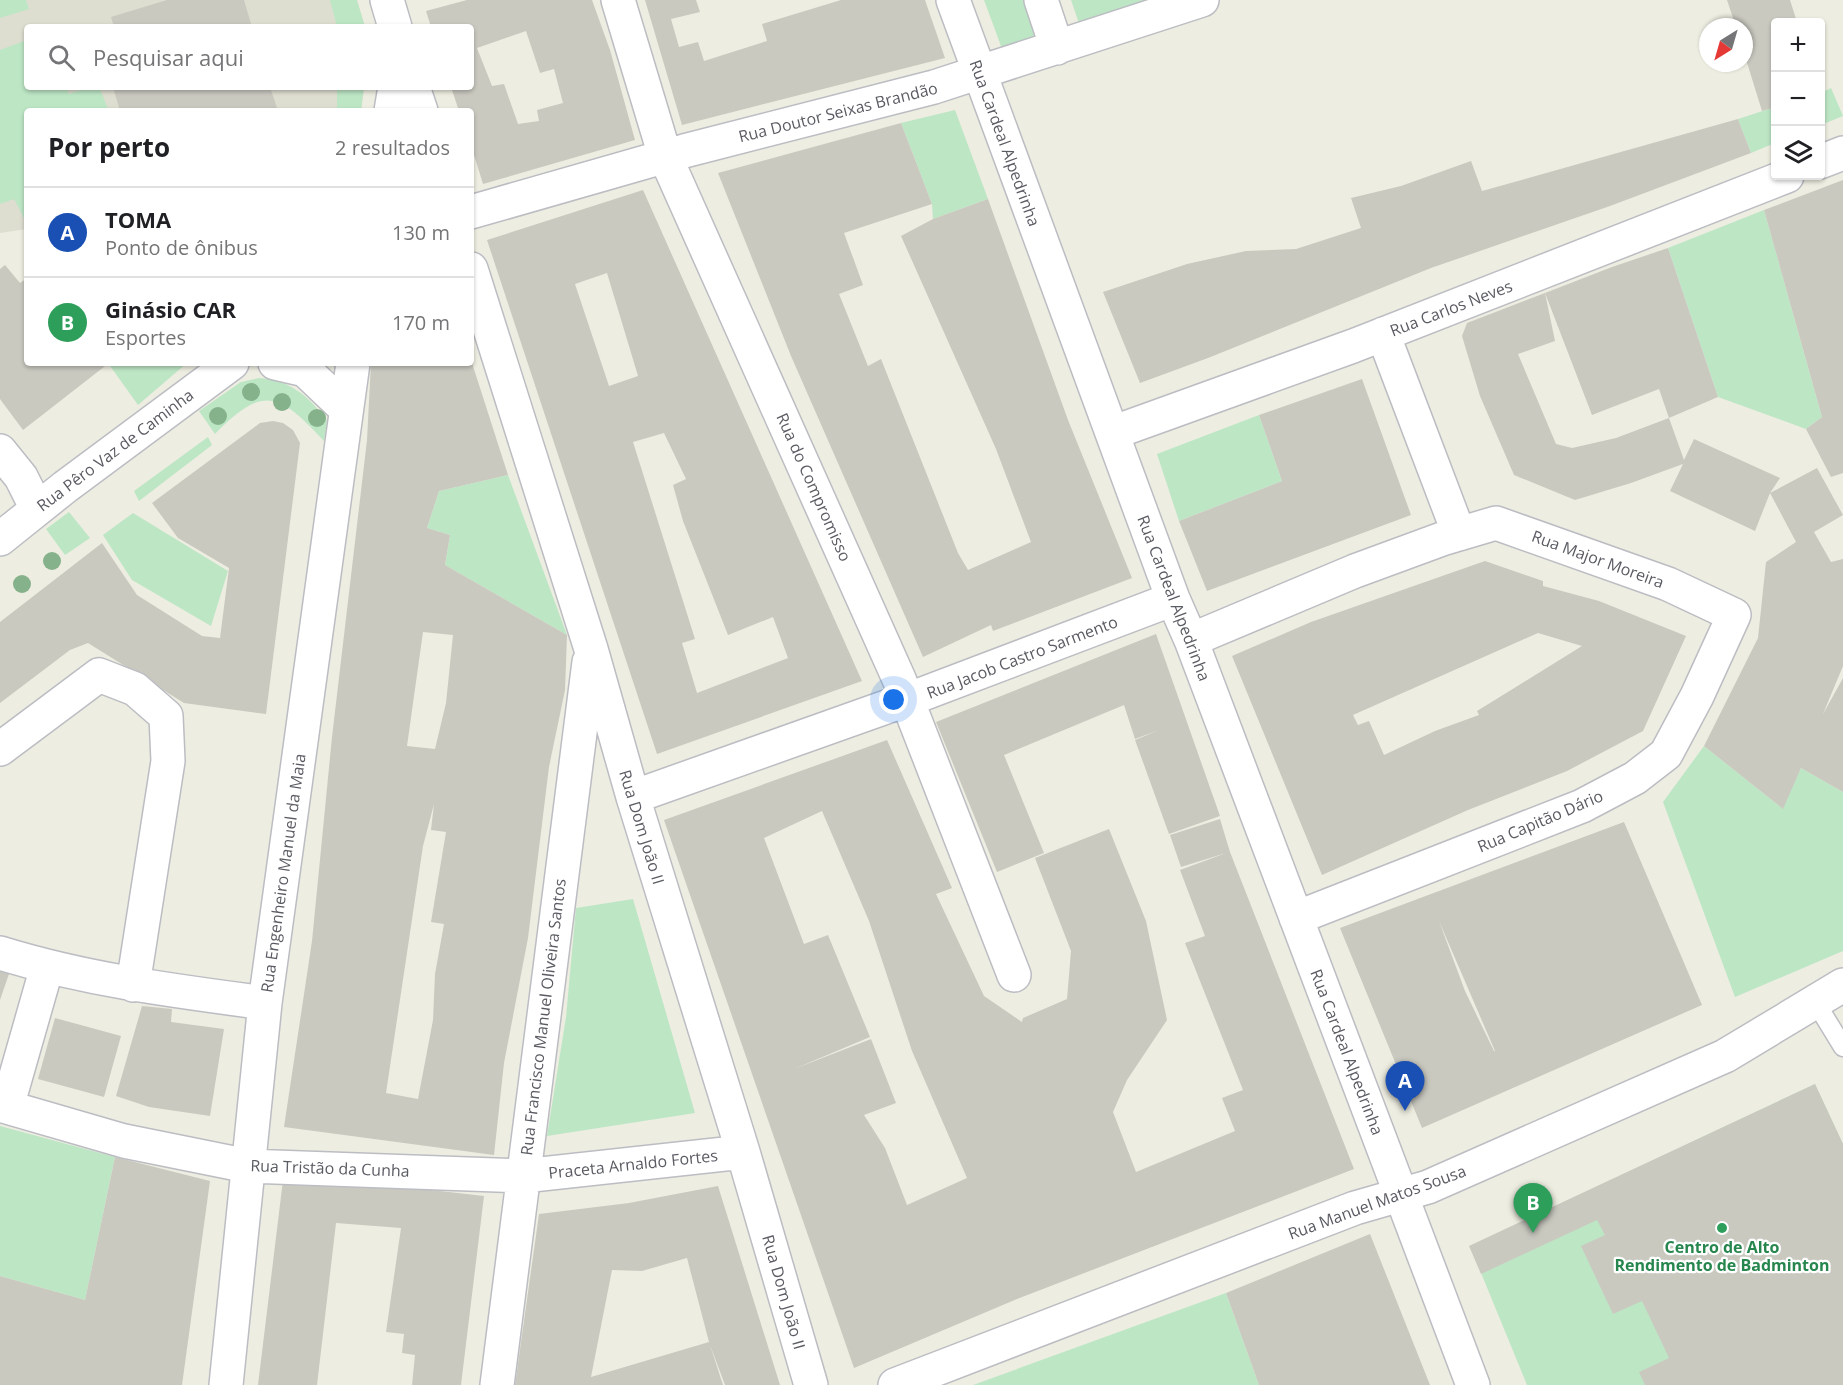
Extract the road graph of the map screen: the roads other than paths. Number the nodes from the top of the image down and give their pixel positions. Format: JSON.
{"nodes":[{"id":1,"x":618,"y":0,"type":"edge"},
{"id":2,"x":953,"y":0,"type":"edge"},
{"id":3,"x":1041,"y":0,"type":"edge"},
{"id":4,"x":1202,"y":0,"type":"edge"},
{"id":5,"x":1057,"y":48,"type":"junction"},
{"id":6,"x":980,"y":74,"type":"junction"},
{"id":7,"x":394,"y":90,"type":"edge"},
{"id":8,"x":414,"y":90,"type":"edge"},
{"id":9,"x":392,"y":108,"type":"edge"},
{"id":10,"x":420,"y":108,"type":"edge"},
{"id":11,"x":1843,"y":153,"type":"edge"},
{"id":12,"x":665,"y":156,"type":"junction"},
{"id":13,"x":1825,"y":160,"type":"edge"},
{"id":14,"x":1777,"y":180,"type":"edge"},
{"id":15,"x":474,"y":211,"type":"edge"},
{"id":16,"x":474,"y":278,"type":"edge"},
{"id":17,"x":1383,"y":334,"type":"junction"},
{"id":18,"x":228,"y":366,"type":"edge"},
{"id":19,"x":288,"y":366,"type":"edge"},
{"id":20,"x":353,"y":366,"type":"edge"},
{"id":21,"x":346,"y":409,"type":"junction"},
{"id":22,"x":1112,"y":434,"type":"junction"},
{"id":23,"x":0,"y":451,"type":"edge"},
{"id":24,"x":37,"y":509,"type":"junction"},
{"id":25,"x":1459,"y":534,"type":"junction"},
{"id":26,"x":0,"y":539,"type":"edge"},
{"id":27,"x":1173,"y":599,"type":"junction"},
{"id":28,"x":1734,"y":615,"type":"joint"},
{"id":29,"x":1191,"y":640,"type":"junction"},
{"id":30,"x":591,"y":648,"type":"junction"},
{"id":31,"x":906,"y":700,"type":"junction"},
{"id":32,"x":0,"y":749,"type":"edge"},
{"id":33,"x":633,"y":797,"type":"junction"},
{"id":34,"x":1296,"y":918,"type":"junction"},
{"id":35,"x":0,"y":953,"type":"edge"},
{"id":36,"x":47,"y":968,"type":"junction"},
{"id":37,"x":1014,"y":975,"type":"dead end"},
{"id":38,"x":133,"y":985,"type":"junction"},
{"id":39,"x":1843,"y":985,"type":"edge"},
{"id":40,"x":265,"y":1003,"type":"junction"},
{"id":41,"x":1816,"y":1003,"type":"junction"},
{"id":42,"x":1843,"y":1047,"type":"edge"},
{"id":43,"x":3,"y":1106,"type":"edge"},
{"id":44,"x":743,"y":1152,"type":"junction"},
{"id":45,"x":248,"y":1166,"type":"junction"},
{"id":46,"x":523,"y":1176,"type":"junction"},
{"id":47,"x":1401,"y":1194,"type":"junction"},
{"id":48,"x":226,"y":1385,"type":"edge"},
{"id":49,"x":497,"y":1385,"type":"edge"},
{"id":50,"x":811,"y":1385,"type":"edge"},
{"id":51,"x":895,"y":1385,"type":"edge"},
{"id":52,"x":1473,"y":1385,"type":"edge"}],
"edges":[{"from":1,"to":12,"type":"street","name":"Rua do Compromisso"},
{"from":2,"to":6,"type":"street","name":"Rua Cardeal Alpedrinha"},
{"from":3,"to":5,"type":"street"},
{"from":4,"to":5,"type":"street","name":"Rua Doutor Seixas Brandão"},
{"from":5,"to":6,"type":"street","name":"Rua Doutor Seixas Brandão"},
{"from":6,"to":12,"type":"street","name":"Rua Doutor Seixas Brandão"},
{"from":6,"to":22,"type":"street","name":"Rua Cardeal Alpedrinha"},
{"from":7,"to":9,"type":"street"},
{"from":8,"to":10,"type":"street"},
{"from":11,"to":13,"type":"street"},
{"from":12,"to":15,"type":"street","name":"Rua Doutor Seixas Brandão"},
{"from":12,"to":31,"type":"street","name":"Rua do Compromisso"},
{"from":14,"to":17,"type":"street","name":"Rua Carlos Neves"},
{"from":16,"to":30,"type":"street","name":"Rua Dom João II"},
{"from":17,"to":22,"type":"street","name":"Rua Carlos Neves"},
{"from":17,"to":25,"type":"street"},
{"from":18,"to":24,"type":"street","name":"Rua Pêro Vaz de Caminha"},
{"from":19,"to":21,"type":"street"},
{"from":20,"to":21,"type":"street","name":"Rua Engenheiro Manuel da Maia"},
{"from":21,"to":40,"type":"street","name":"Rua Engenheiro Manuel da Maia"},
{"from":22,"to":27,"type":"street","name":"Rua Cardeal Alpedrinha"},
{"from":23,"to":24,"type":"street"},
{"from":24,"to":26,"type":"street","name":"Rua Pêro Vaz de Caminha"},
{"from":25,"to":28,"type":"street","name":"Rua Major Moreira"},
{"from":25,"to":29,"type":"street","name":"Rua Major Moreira"},
{"from":27,"to":29,"type":"street","name":"Rua Cardeal Alpedrinha"},
{"from":27,"to":31,"type":"street","name":"Rua Jacob Castro Sarmento"},
{"from":28,"to":34,"type":"street","name":"Rua Capitão Dário"},
{"from":29,"to":34,"type":"street","name":"Rua Cardeal Alpedrinha"},
{"from":30,"to":33,"type":"street","name":"Rua Dom João II"},
{"from":30,"to":46,"type":"street","name":"Rua Francisco Manuel Oliveira Santos"},
{"from":31,"to":33,"type":"street","name":"Rua Jacob Castro Sarmento"},
{"from":31,"to":37,"type":"street","name":"Rua do Compromisso"},
{"from":32,"to":38,"type":"street"},
{"from":33,"to":44,"type":"street","name":"Rua Dom João II"},
{"from":34,"to":47,"type":"street","name":"Rua Cardeal Alpedrinha"},
{"from":35,"to":36,"type":"street"},
{"from":36,"to":38,"type":"street"},
{"from":36,"to":43,"type":"street"},
{"from":38,"to":40,"type":"street"},
{"from":39,"to":41,"type":"street","name":"Rua Manuel Matos Sousa"},
{"from":40,"to":45,"type":"street","name":"Rua Engenheiro Manuel da Maia"},
{"from":41,"to":42,"type":"lane"},
{"from":41,"to":47,"type":"street","name":"Rua Manuel Matos Sousa"},
{"from":43,"to":45,"type":"street","name":"Rua Tristão da Cunha"},
{"from":44,"to":46,"type":"street","name":"Praceta Arnaldo Fortes"},
{"from":44,"to":50,"type":"street","name":"Rua Dom João II"},
{"from":45,"to":46,"type":"street","name":"Rua Tristão da Cunha"},
{"from":45,"to":48,"type":"street","name":"Rua Engenheiro Manuel da Maia"},
{"from":46,"to":49,"type":"street","name":"Rua Francisco Manuel Oliveira Santos"},
{"from":47,"to":51,"type":"street","name":"Rua Manuel Matos Sousa"},
{"from":47,"to":52,"type":"street","name":"Rua Cardeal Alpedrinha"}]}
